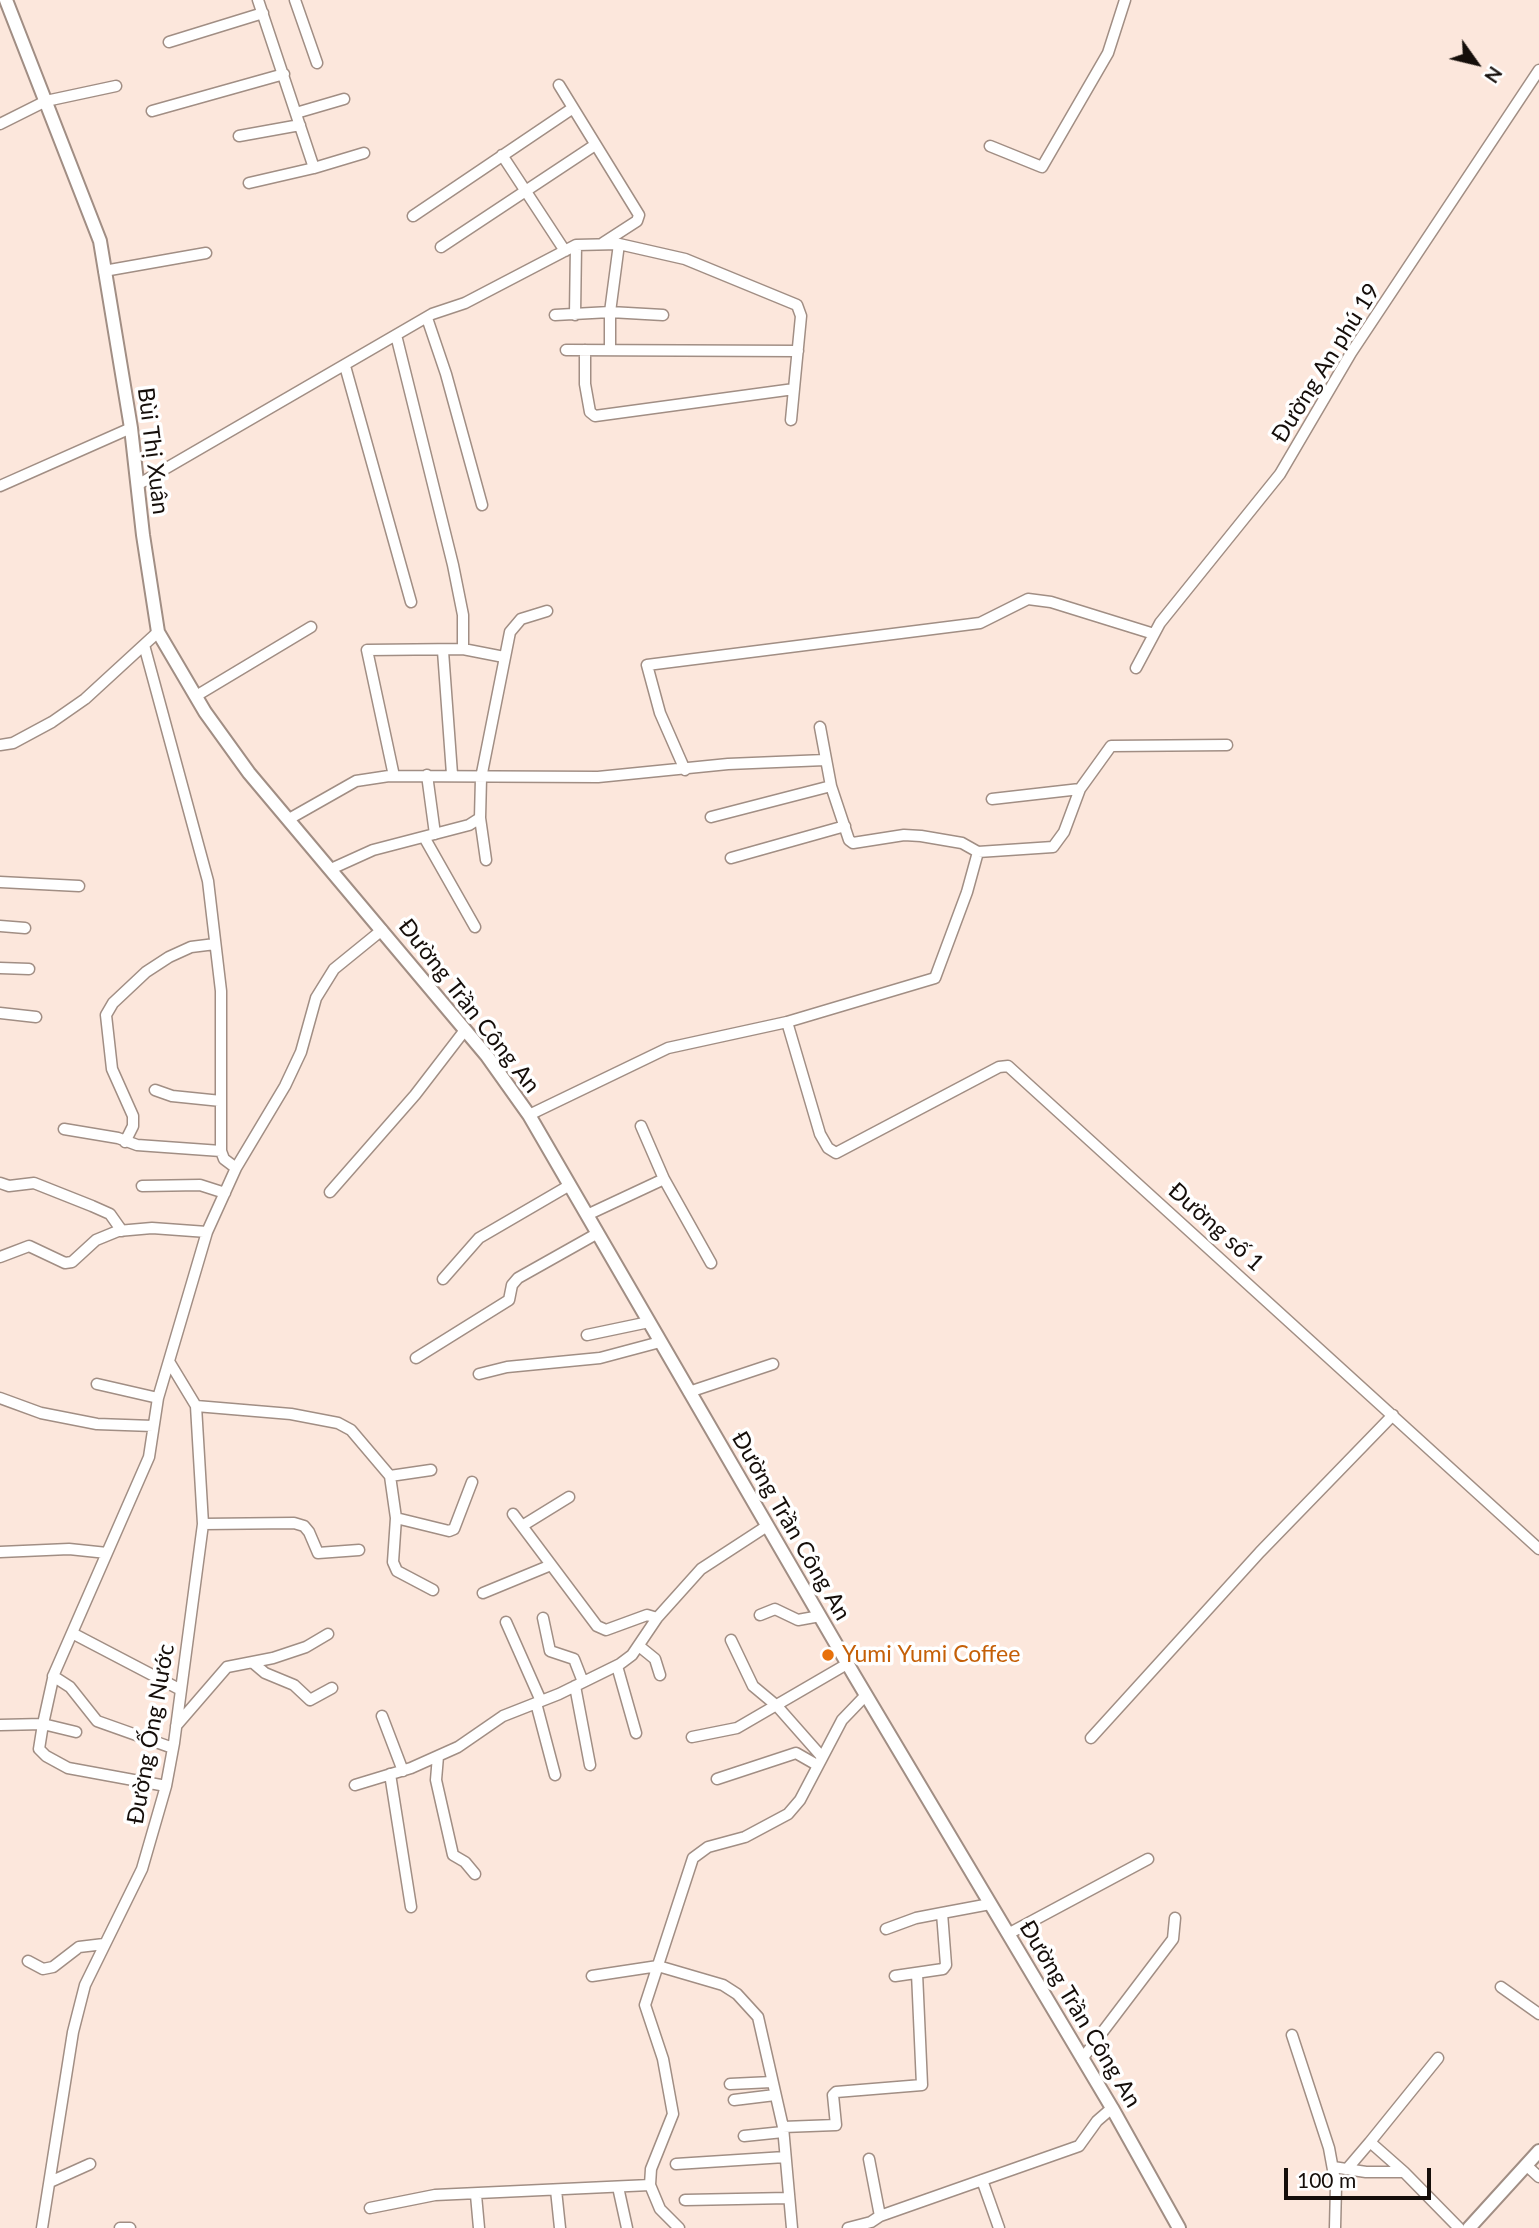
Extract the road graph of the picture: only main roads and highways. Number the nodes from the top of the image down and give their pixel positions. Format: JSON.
{"nodes":[{"id":1,"x":6,"y":0,"type":"edge"},
{"id":2,"x":331,"y":869,"type":"joint"},
{"id":3,"x":1539,"y":2151,"type":"edge"},
{"id":4,"x":1179,"y":2228,"type":"edge"},
{"id":5,"x":1469,"y":2228,"type":"edge"}],
"edges":[{"from":1,"to":2,"type":"main road","name":"Bùi Thị Xuân"},
{"from":2,"to":4,"type":"main road","name":"Đường Trần Công An"},
{"from":3,"to":5,"type":"main road"}]}
